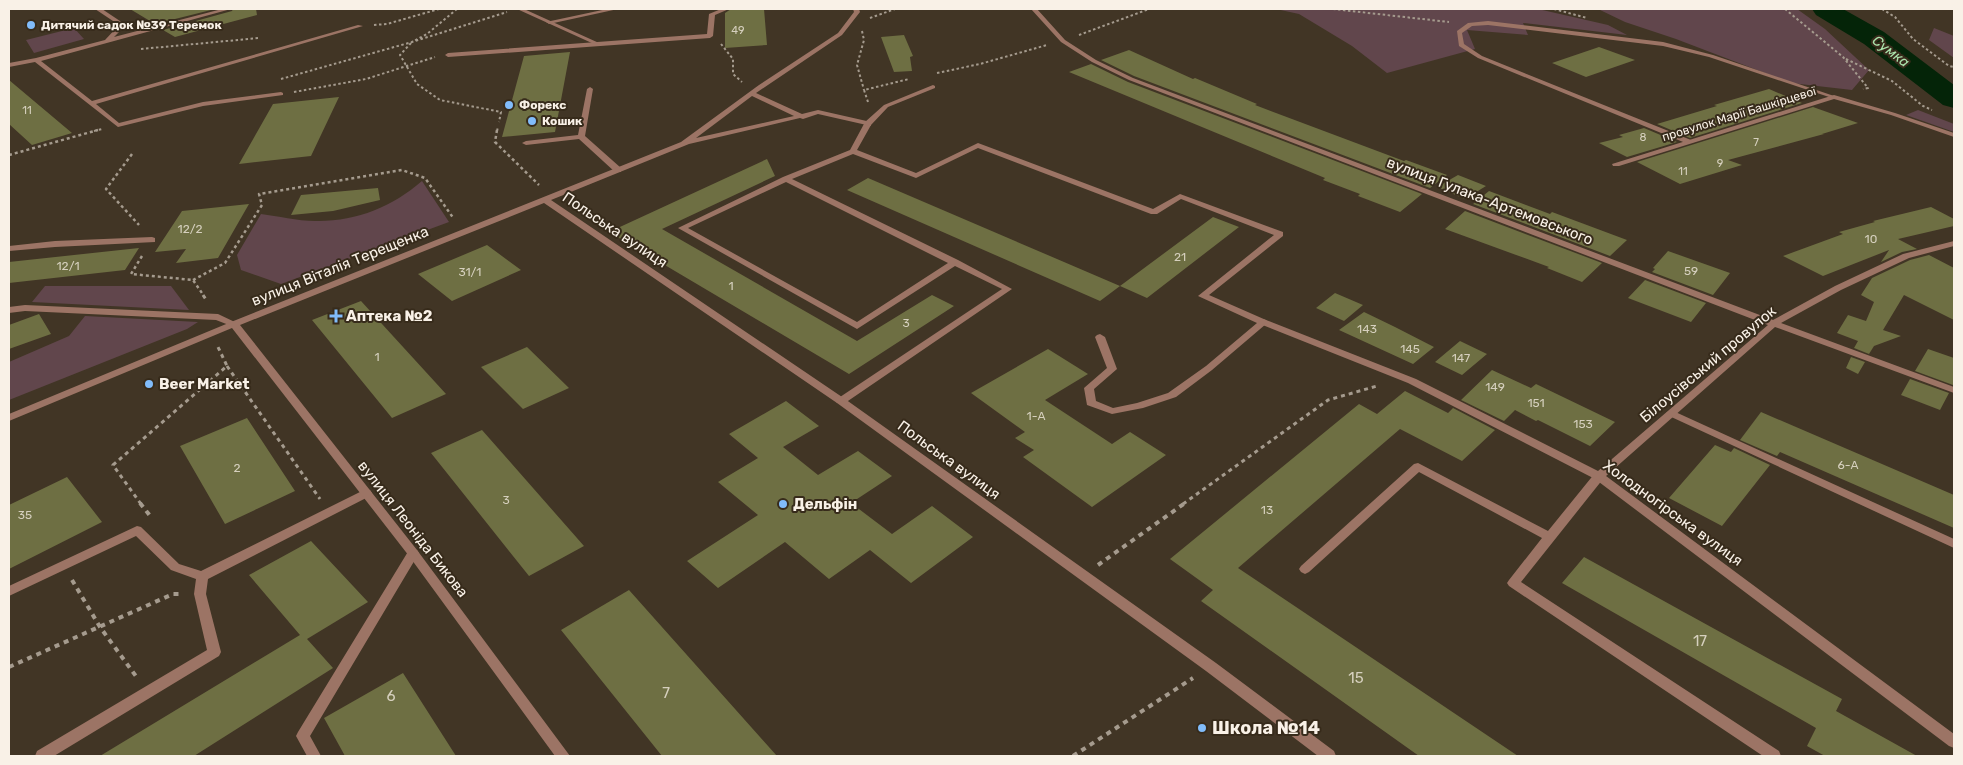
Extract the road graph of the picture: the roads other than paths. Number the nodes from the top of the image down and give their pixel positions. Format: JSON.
{"nodes":[{"id":1,"x":98,"y":9,"type":"edge"},
{"id":2,"x":228,"y":9,"type":"edge"},
{"id":3,"x":520,"y":9,"type":"edge"},
{"id":4,"x":615,"y":9,"type":"edge"},
{"id":5,"x":726,"y":9,"type":"edge"},
{"id":6,"x":856,"y":9,"type":"edge"},
{"id":7,"x":1034,"y":9,"type":"edge"},
{"id":8,"x":549,"y":22,"type":"junction"},
{"id":9,"x":360,"y":26,"type":"road end"},
{"id":10,"x":107,"y":40,"type":"junction"},
{"id":11,"x":596,"y":43,"type":"junction"},
{"id":12,"x":448,"y":56,"type":"road end"},
{"id":13,"x":36,"y":60,"type":"junction"},
{"id":14,"x":9,"y":65,"type":"edge"},
{"id":15,"x":933,"y":87,"type":"dead end"},
{"id":16,"x":590,"y":89,"type":"dead end"},
{"id":17,"x":281,"y":94,"type":"road end"},
{"id":18,"x":752,"y":94,"type":"junction"},
{"id":19,"x":1834,"y":97,"type":"junction"},
{"id":20,"x":92,"y":103,"type":"junction"},
{"id":21,"x":803,"y":117,"type":"junction"},
{"id":22,"x":868,"y":124,"type":"junction"},
{"id":23,"x":1954,"y":135,"type":"edge"},
{"id":24,"x":581,"y":136,"type":"junction"},
{"id":25,"x":1688,"y":142,"type":"junction"},
{"id":26,"x":526,"y":143,"type":"dead end"},
{"id":27,"x":684,"y":144,"type":"junction"},
{"id":28,"x":853,"y":151,"type":"junction"},
{"id":29,"x":1616,"y":164,"type":"dead end"},
{"id":30,"x":618,"y":170,"type":"junction"},
{"id":31,"x":786,"y":179,"type":"junction"},
{"id":32,"x":543,"y":194,"type":"junction"},
{"id":33,"x":152,"y":240,"type":"road end"},
{"id":34,"x":1954,"y":243,"type":"edge"},
{"id":35,"x":9,"y":249,"type":"edge"},
{"id":36,"x":956,"y":262,"type":"junction"},
{"id":37,"x":9,"y":310,"type":"edge"},
{"id":38,"x":1262,"y":322,"type":"junction"},
{"id":39,"x":1775,"y":323,"type":"junction"},
{"id":40,"x":234,"y":324,"type":"junction"},
{"id":41,"x":1100,"y":337,"type":"dead end"},
{"id":42,"x":1954,"y":390,"type":"edge"},
{"id":43,"x":841,"y":402,"type":"junction"},
{"id":44,"x":1671,"y":413,"type":"junction"},
{"id":45,"x":9,"y":418,"type":"edge"},
{"id":46,"x":1599,"y":476,"type":"junction"},
{"id":47,"x":366,"y":493,"type":"junction"},
{"id":48,"x":1550,"y":537,"type":"junction"},
{"id":49,"x":1954,"y":544,"type":"edge"},
{"id":50,"x":413,"y":553,"type":"junction"},
{"id":51,"x":1305,"y":570,"type":"dead end"},
{"id":52,"x":202,"y":576,"type":"junction"},
{"id":53,"x":9,"y":591,"type":"edge"},
{"id":54,"x":1954,"y":742,"type":"edge"},
{"id":55,"x":42,"y":756,"type":"edge"},
{"id":56,"x":314,"y":756,"type":"edge"},
{"id":57,"x":563,"y":756,"type":"edge"},
{"id":58,"x":1329,"y":756,"type":"edge"},
{"id":59,"x":1774,"y":756,"type":"edge"}],
"edges":[{"from":1,"to":10,"type":"street"},
{"from":2,"to":10,"type":"street"},
{"from":3,"to":8,"type":"street"},
{"from":4,"to":8,"type":"street"},
{"from":5,"to":11,"type":"street"},
{"from":6,"to":18,"type":"street","name":"вулиця Віталія Терещенка"},
{"from":7,"to":39,"type":"street","name":"вулиця Гулака-Артемовського"},
{"from":8,"to":11,"type":"street"},
{"from":9,"to":20,"type":"street"},
{"from":10,"to":13,"type":"street"},
{"from":11,"to":12,"type":"street"},
{"from":13,"to":14,"type":"street"},
{"from":13,"to":20,"type":"street"},
{"from":15,"to":22,"type":"street"},
{"from":16,"to":24,"type":"street"},
{"from":17,"to":20,"type":"street"},
{"from":18,"to":21,"type":"street"},
{"from":18,"to":27,"type":"street","name":"вулиця Віталія Терещенка"},
{"from":19,"to":23,"type":"street","name":"провулок Марії Башкірцевої"},
{"from":19,"to":25,"type":"street","name":"провулок Марії Башкірцевої"},
{"from":19,"to":25,"type":"street"},
{"from":21,"to":22,"type":"street","name":"вулиця Віталія Терещенка"},
{"from":21,"to":27,"type":"street","name":"вулиця Віталія Терещенка"},
{"from":22,"to":28,"type":"street"},
{"from":24,"to":26,"type":"street"},
{"from":24,"to":30,"type":"street"},
{"from":25,"to":29,"type":"street","name":"провулок Марії Башкірцевої"},
{"from":27,"to":30,"type":"street","name":"вулиця Віталія Терещенка"},
{"from":28,"to":31,"type":"street"},
{"from":28,"to":38,"type":"street","name":"Холодногірська вулиця"},
{"from":30,"to":32,"type":"street","name":"вулиця Віталія Терещенка"},
{"from":31,"to":36,"type":"street"},
{"from":31,"to":36,"type":"street"},
{"from":32,"to":40,"type":"street","name":"вулиця Віталія Терещенка"},
{"from":32,"to":43,"type":"street","name":"Польська вулиця"},
{"from":33,"to":35,"type":"street"},
{"from":34,"to":39,"type":"street","name":"Білоусівський провулок"},
{"from":36,"to":43,"type":"street"},
{"from":37,"to":40,"type":"street"},
{"from":38,"to":41,"type":"street"},
{"from":38,"to":46,"type":"street","name":"Холодногірська вулиця"},
{"from":39,"to":42,"type":"street","name":"вулиця Гулака-Артемовського"},
{"from":39,"to":44,"type":"street","name":"Білоусівський провулок"},
{"from":40,"to":45,"type":"street","name":"вулиця Віталія Терещенка"},
{"from":40,"to":47,"type":"street","name":"вулиця Леоніда Бикова"},
{"from":43,"to":58,"type":"street","name":"Польська вулиця"},
{"from":44,"to":46,"type":"street","name":"Білоусівський провулок"},
{"from":44,"to":49,"type":"street"},
{"from":46,"to":48,"type":"street","name":"Білоусівський провулок"},
{"from":46,"to":54,"type":"street","name":"Холодногірська вулиця"},
{"from":47,"to":50,"type":"street","name":"вулиця Леоніда Бикова"},
{"from":47,"to":52,"type":"street"},
{"from":48,"to":51,"type":"street"},
{"from":48,"to":59,"type":"street","name":"Білоусівський провулок"},
{"from":50,"to":56,"type":"street"},
{"from":50,"to":57,"type":"street","name":"вулиця Леоніда Бикова"},
{"from":52,"to":53,"type":"street"},
{"from":52,"to":55,"type":"street"}]}
